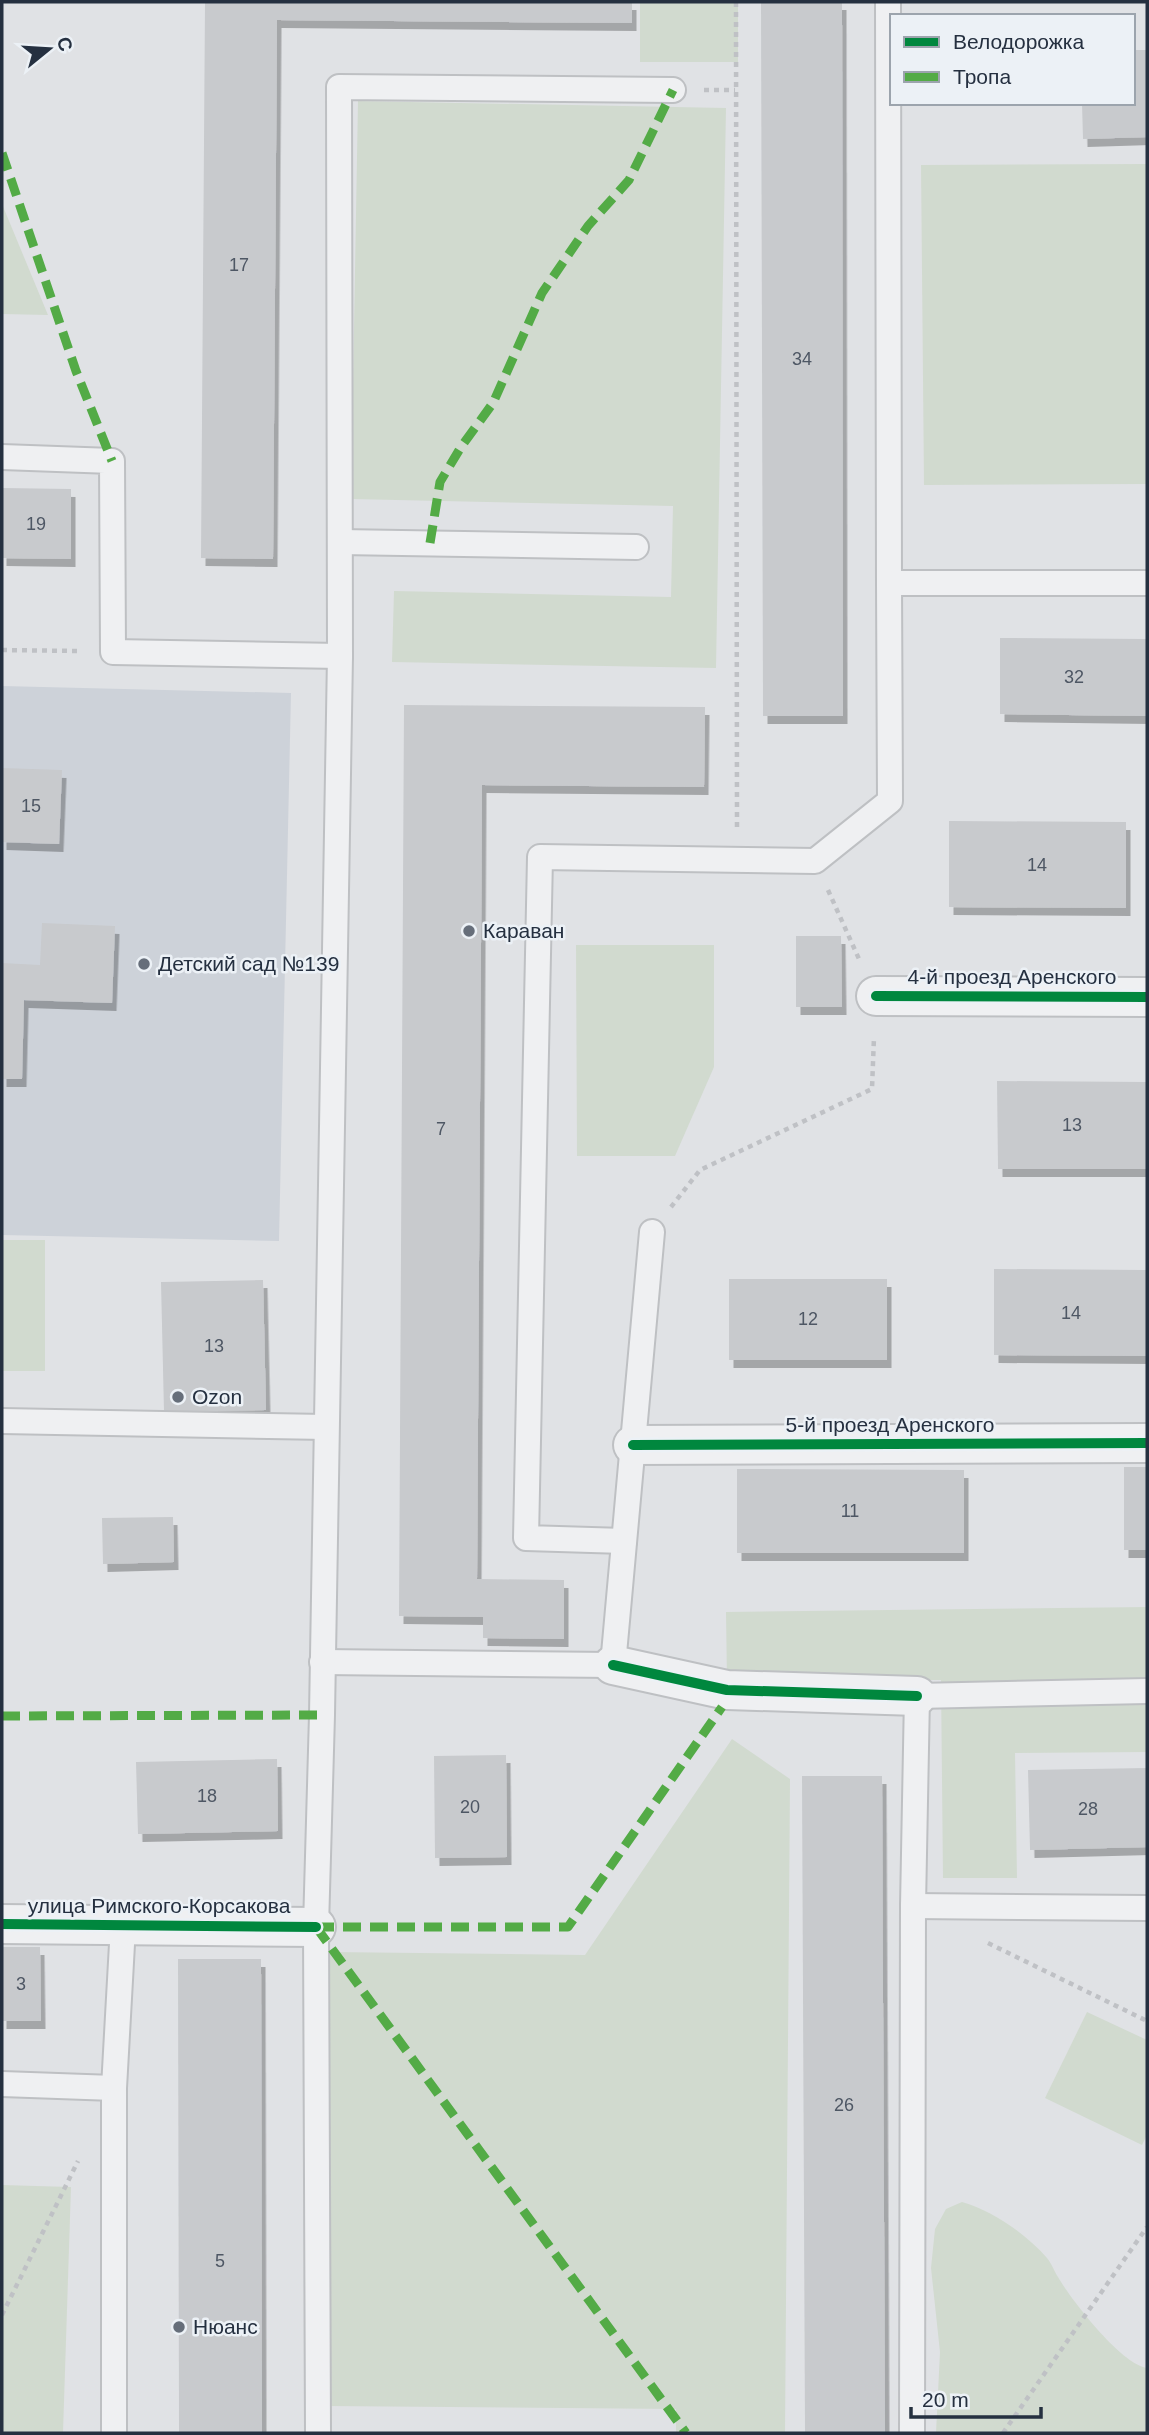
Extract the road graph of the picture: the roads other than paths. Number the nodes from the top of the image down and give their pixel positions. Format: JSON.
{"nodes":[{"id":1,"x":888,"y":2,"type":"edge"},
{"id":2,"x":673,"y":90,"type":"dead end"},
{"id":3,"x":2,"y":457,"type":"edge"},
{"id":4,"x":340,"y":542,"type":"junction"},
{"id":5,"x":636,"y":547,"type":"dead end"},
{"id":6,"x":889,"y":583,"type":"junction"},
{"id":7,"x":1147,"y":583,"type":"edge"},
{"id":8,"x":340,"y":656,"type":"junction"},
{"id":9,"x":876,"y":996,"type":"road end"},
{"id":10,"x":1147,"y":997,"type":"edge"},
{"id":11,"x":652,"y":1232,"type":"road end"},
{"id":12,"x":2,"y":1421,"type":"edge"},
{"id":13,"x":326,"y":1427,"type":"junction"},
{"id":14,"x":1147,"y":1443,"type":"edge"},
{"id":15,"x":633,"y":1445,"type":"junction"},
{"id":16,"x":624,"y":1541,"type":"junction"},
{"id":17,"x":322,"y":1662,"type":"junction"},
{"id":18,"x":613,"y":1665,"type":"junction"},
{"id":19,"x":1147,"y":1692,"type":"edge"},
{"id":20,"x":917,"y":1696,"type":"junction"},
{"id":21,"x":913,"y":1906,"type":"junction"},
{"id":22,"x":1147,"y":1908,"type":"edge"},
{"id":23,"x":2,"y":1924,"type":"edge"},
{"id":24,"x":123,"y":1926,"type":"junction"},
{"id":25,"x":316,"y":1927,"type":"junction"},
{"id":26,"x":2,"y":2084,"type":"edge"},
{"id":27,"x":114,"y":2088,"type":"junction"},
{"id":28,"x":114,"y":2433,"type":"edge"},
{"id":29,"x":318,"y":2433,"type":"edge"},
{"id":30,"x":912,"y":2433,"type":"edge"}],
"edges":[{"from":1,"to":6,"type":"lane"},
{"from":2,"to":4,"type":"lane"},
{"from":3,"to":8,"type":"lane"},
{"from":4,"to":5,"type":"lane"},
{"from":4,"to":8,"type":"lane"},
{"from":6,"to":7,"type":"lane"},
{"from":6,"to":16,"type":"lane"},
{"from":8,"to":13,"type":"lane"},
{"from":9,"to":10,"type":"street","name":"4-й проезд Аренского"},
{"from":11,"to":15,"type":"lane"},
{"from":12,"to":13,"type":"lane"},
{"from":13,"to":17,"type":"lane"},
{"from":14,"to":15,"type":"street","name":"5-й проезд Аренского"},
{"from":15,"to":16,"type":"lane"},
{"from":16,"to":18,"type":"lane"},
{"from":17,"to":18,"type":"lane"},
{"from":17,"to":25,"type":"lane"},
{"from":18,"to":20,"type":"street"},
{"from":19,"to":20,"type":"lane"},
{"from":20,"to":21,"type":"lane"},
{"from":21,"to":22,"type":"lane"},
{"from":21,"to":30,"type":"lane"},
{"from":23,"to":24,"type":"street","name":"улица Римского-Корсакова"},
{"from":24,"to":25,"type":"street","name":"улица Римского-Корсакова"},
{"from":24,"to":27,"type":"lane"},
{"from":25,"to":29,"type":"lane"},
{"from":26,"to":27,"type":"lane"},
{"from":27,"to":28,"type":"lane"}]}
